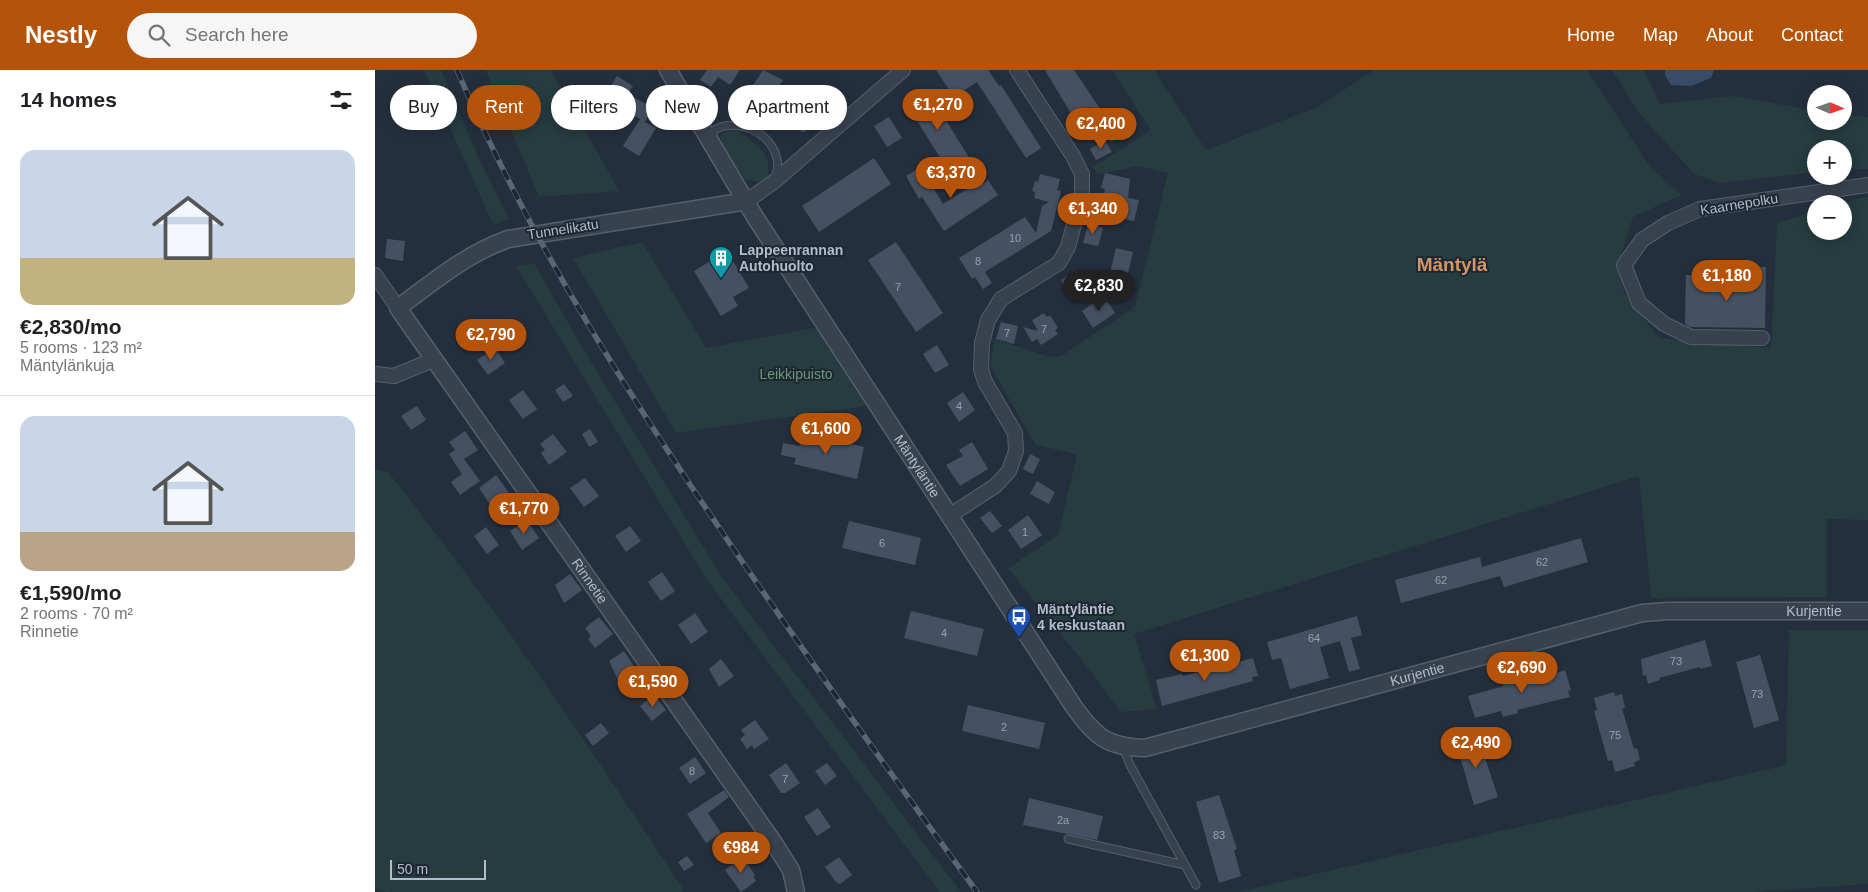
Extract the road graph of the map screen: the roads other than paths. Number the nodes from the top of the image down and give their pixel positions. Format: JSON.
{"nodes":[{"id":1,"x":668,"y":70,"type":"edge"},
{"id":2,"x":903,"y":70,"type":"edge"},
{"id":3,"x":1017,"y":70,"type":"edge"},
{"id":4,"x":713,"y":146,"type":"junction"},
{"id":5,"x":775,"y":181,"type":"junction"},
{"id":6,"x":1868,"y":185,"type":"edge"},
{"id":7,"x":747,"y":201,"type":"junction"},
{"id":8,"x":375,"y":275,"type":"edge"},
{"id":9,"x":398,"y":308,"type":"junction"},
{"id":10,"x":1762,"y":338,"type":"dead end"},
{"id":11,"x":433,"y":360,"type":"junction"},
{"id":12,"x":375,"y":374,"type":"edge"},
{"id":13,"x":949,"y":516,"type":"junction"},
{"id":14,"x":1868,"y":611,"type":"edge"},
{"id":15,"x":1120,"y":746,"type":"junction"},
{"id":16,"x":1068,"y":839,"type":"dead end"},
{"id":17,"x":1185,"y":865,"type":"junction"},
{"id":18,"x":1197,"y":886,"type":"dead end"},
{"id":19,"x":796,"y":892,"type":"edge"}],
"edges":[{"from":1,"to":4,"type":"street","name":"Mäntyläntie"},
{"from":2,"to":5,"type":"street"},
{"from":3,"to":13,"type":"street"},
{"from":4,"to":5,"type":"lane"},
{"from":4,"to":7,"type":"street","name":"Mäntyläntie"},
{"from":5,"to":7,"type":"street"},
{"from":6,"to":10,"type":"street","name":"Kaarnepolku"},
{"from":7,"to":9,"type":"street","name":"Tunnelikatu"},
{"from":7,"to":13,"type":"street","name":"Mäntyläntie"},
{"from":8,"to":9,"type":"street","name":"Rinnetie"},
{"from":9,"to":11,"type":"street","name":"Rinnetie"},
{"from":11,"to":12,"type":"street"},
{"from":11,"to":19,"type":"street","name":"Rinnetie"},
{"from":13,"to":15,"type":"street","name":"Mäntyläntie"},
{"from":14,"to":15,"type":"street","name":"Kurjentie"},
{"from":15,"to":17,"type":"lane"},
{"from":16,"to":17,"type":"lane"},
{"from":17,"to":18,"type":"lane"}]}
